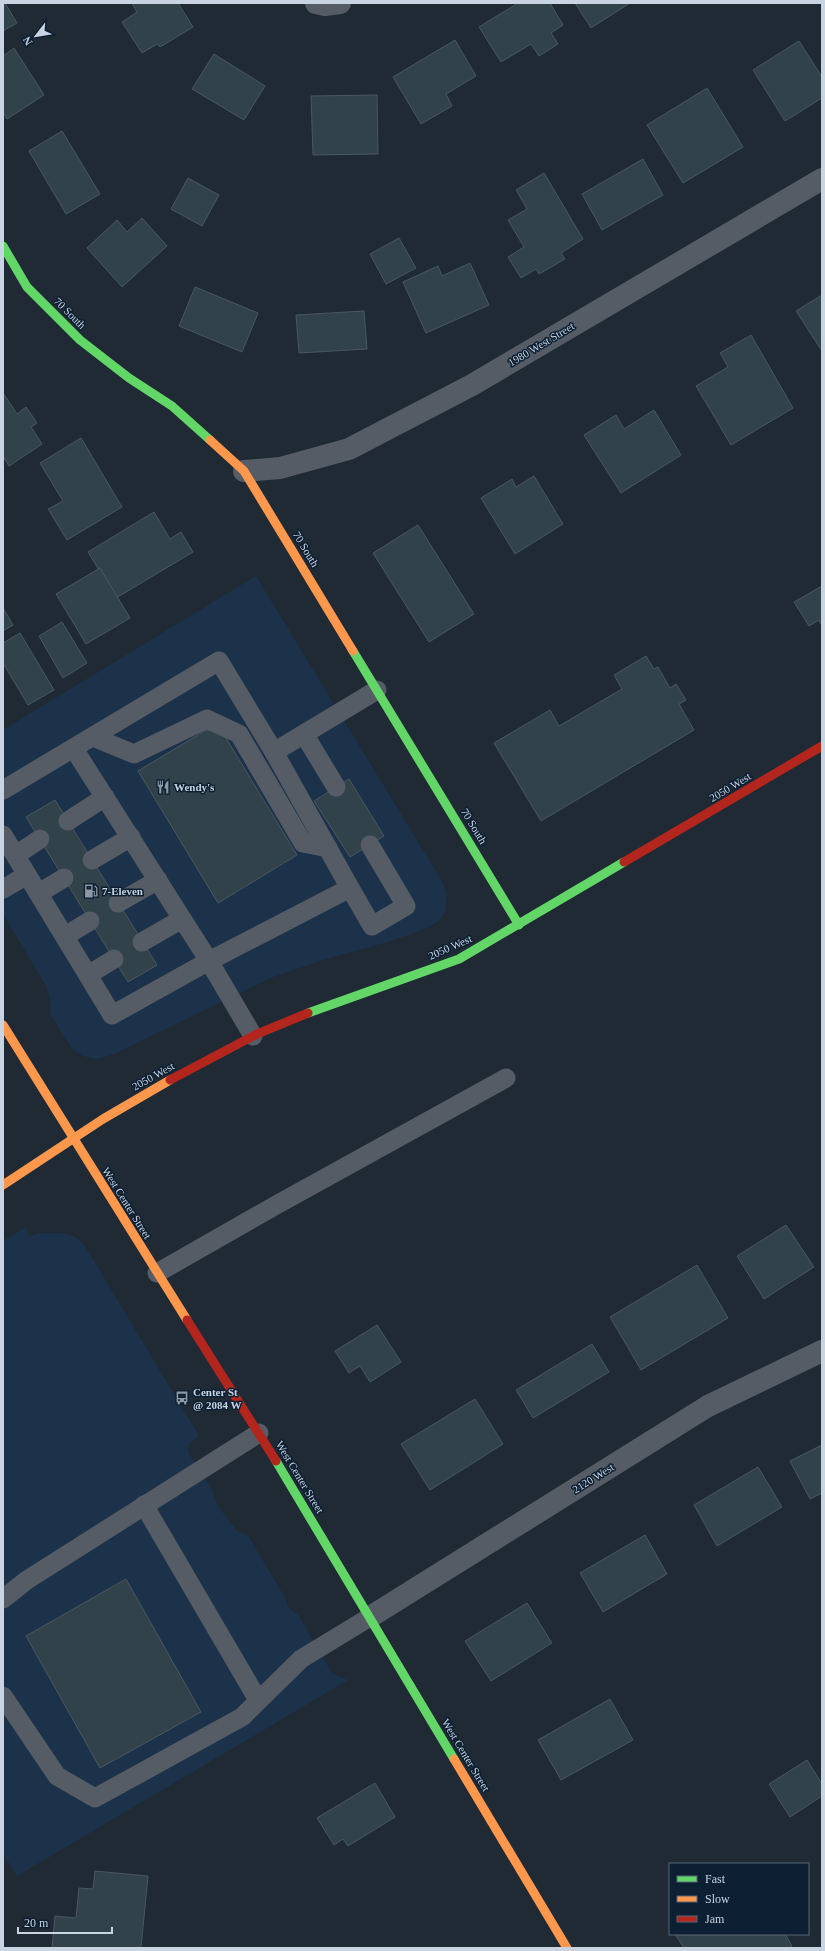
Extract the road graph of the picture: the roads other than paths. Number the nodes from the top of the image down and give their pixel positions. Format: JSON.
{"nodes":[{"id":1,"x":316,"y":3,"type":"edge"},
{"id":2,"x":340,"y":3,"type":"edge"},
{"id":3,"x":822,"y":178,"type":"edge"},
{"id":4,"x":3,"y":246,"type":"edge"},
{"id":5,"x":244,"y":471,"type":"junction"},
{"id":6,"x":377,"y":690,"type":"junction"},
{"id":7,"x":304,"y":734,"type":"junction"},
{"id":8,"x":93,"y":737,"type":"junction"},
{"id":9,"x":822,"y":746,"type":"edge"},
{"id":10,"x":74,"y":749,"type":"junction"},
{"id":11,"x":274,"y":752,"type":"junction"},
{"id":12,"x":336,"y":787,"type":"dead end"},
{"id":13,"x":3,"y":790,"type":"edge"},
{"id":14,"x":105,"y":797,"type":"junction"},
{"id":15,"x":68,"y":821,"type":"dead end"},
{"id":16,"x":3,"y":835,"type":"edge"},
{"id":17,"x":131,"y":837,"type":"junction"},
{"id":18,"x":40,"y":839,"type":"dead end"},
{"id":19,"x":370,"y":845,"type":"dead end"},
{"id":20,"x":328,"y":848,"type":"junction"},
{"id":21,"x":16,"y":856,"type":"junction"},
{"id":22,"x":92,"y":860,"type":"dead end"},
{"id":23,"x":27,"y":875,"type":"junction"},
{"id":24,"x":64,"y":878,"type":"dead end"},
{"id":25,"x":158,"y":880,"type":"junction"},
{"id":26,"x":350,"y":888,"type":"junction"},
{"id":27,"x":3,"y":889,"type":"edge"},
{"id":28,"x":39,"y":893,"type":"junction"},
{"id":29,"x":118,"y":903,"type":"dead end"},
{"id":30,"x":182,"y":919,"type":"junction"},
{"id":31,"x":90,"y":921,"type":"dead end"},
{"id":32,"x":519,"y":925,"type":"junction"},
{"id":33,"x":65,"y":936,"type":"junction"},
{"id":34,"x":142,"y":942,"type":"dead end"},
{"id":35,"x":114,"y":959,"type":"dead end"},
{"id":36,"x":208,"y":961,"type":"junction"},
{"id":37,"x":88,"y":975,"type":"junction"},
{"id":38,"x":3,"y":1025,"type":"edge"},
{"id":39,"x":253,"y":1036,"type":"junction"},
{"id":40,"x":506,"y":1078,"type":"dead end"},
{"id":41,"x":74,"y":1140,"type":"junction"},
{"id":42,"x":3,"y":1185,"type":"edge"},
{"id":43,"x":158,"y":1273,"type":"junction"},
{"id":44,"x":822,"y":1351,"type":"edge"},
{"id":45,"x":259,"y":1433,"type":"junction"},
{"id":46,"x":144,"y":1505,"type":"junction"},
{"id":47,"x":3,"y":1599,"type":"edge"},
{"id":48,"x":370,"y":1617,"type":"junction"},
{"id":49,"x":3,"y":1696,"type":"edge"},
{"id":50,"x":258,"y":1700,"type":"junction"},
{"id":51,"x":567,"y":1948,"type":"edge"}],
"edges":[{"from":1,"to":2,"type":"street"},
{"from":3,"to":5,"type":"street","name":"1980 West Street"},
{"from":4,"to":5,"type":"street","name":"70 South"},
{"from":5,"to":6,"type":"street","name":"70 South"},
{"from":6,"to":7,"type":"lane"},
{"from":6,"to":32,"type":"street","name":"70 South"},
{"from":7,"to":11,"type":"lane"},
{"from":7,"to":12,"type":"lane"},
{"from":8,"to":10,"type":"lane"},
{"from":8,"to":11,"type":"lane"},
{"from":8,"to":20,"type":"lane"},
{"from":9,"to":32,"type":"street","name":"2050 West"},
{"from":10,"to":13,"type":"lane"},
{"from":10,"to":14,"type":"lane"},
{"from":11,"to":20,"type":"lane"},
{"from":14,"to":15,"type":"lane"},
{"from":14,"to":17,"type":"lane"},
{"from":16,"to":21,"type":"lane"},
{"from":17,"to":22,"type":"lane"},
{"from":17,"to":25,"type":"lane"},
{"from":18,"to":21,"type":"lane"},
{"from":19,"to":26,"type":"lane"},
{"from":20,"to":26,"type":"lane"},
{"from":21,"to":23,"type":"lane"},
{"from":23,"to":27,"type":"lane"},
{"from":23,"to":28,"type":"lane"},
{"from":24,"to":28,"type":"lane"},
{"from":25,"to":29,"type":"lane"},
{"from":25,"to":30,"type":"lane"},
{"from":26,"to":36,"type":"lane"},
{"from":28,"to":33,"type":"lane"},
{"from":30,"to":34,"type":"lane"},
{"from":30,"to":36,"type":"lane"},
{"from":31,"to":33,"type":"lane"},
{"from":32,"to":39,"type":"street","name":"2050 West"},
{"from":33,"to":37,"type":"lane"},
{"from":35,"to":37,"type":"lane"},
{"from":36,"to":37,"type":"lane"},
{"from":36,"to":39,"type":"lane"},
{"from":38,"to":41,"type":"street","name":"West Center Street"},
{"from":39,"to":41,"type":"street","name":"2050 West"},
{"from":40,"to":43,"type":"lane"},
{"from":41,"to":42,"type":"street","name":"2050 West"},
{"from":41,"to":43,"type":"street","name":"West Center Street"},
{"from":43,"to":45,"type":"street","name":"West Center Street"},
{"from":44,"to":48,"type":"street","name":"2120 West"},
{"from":45,"to":46,"type":"lane"},
{"from":45,"to":48,"type":"street","name":"West Center Street"},
{"from":46,"to":47,"type":"lane"},
{"from":46,"to":50,"type":"lane"},
{"from":48,"to":50,"type":"lane"},
{"from":48,"to":51,"type":"street","name":"West Center Street"},
{"from":49,"to":50,"type":"lane"}]}
